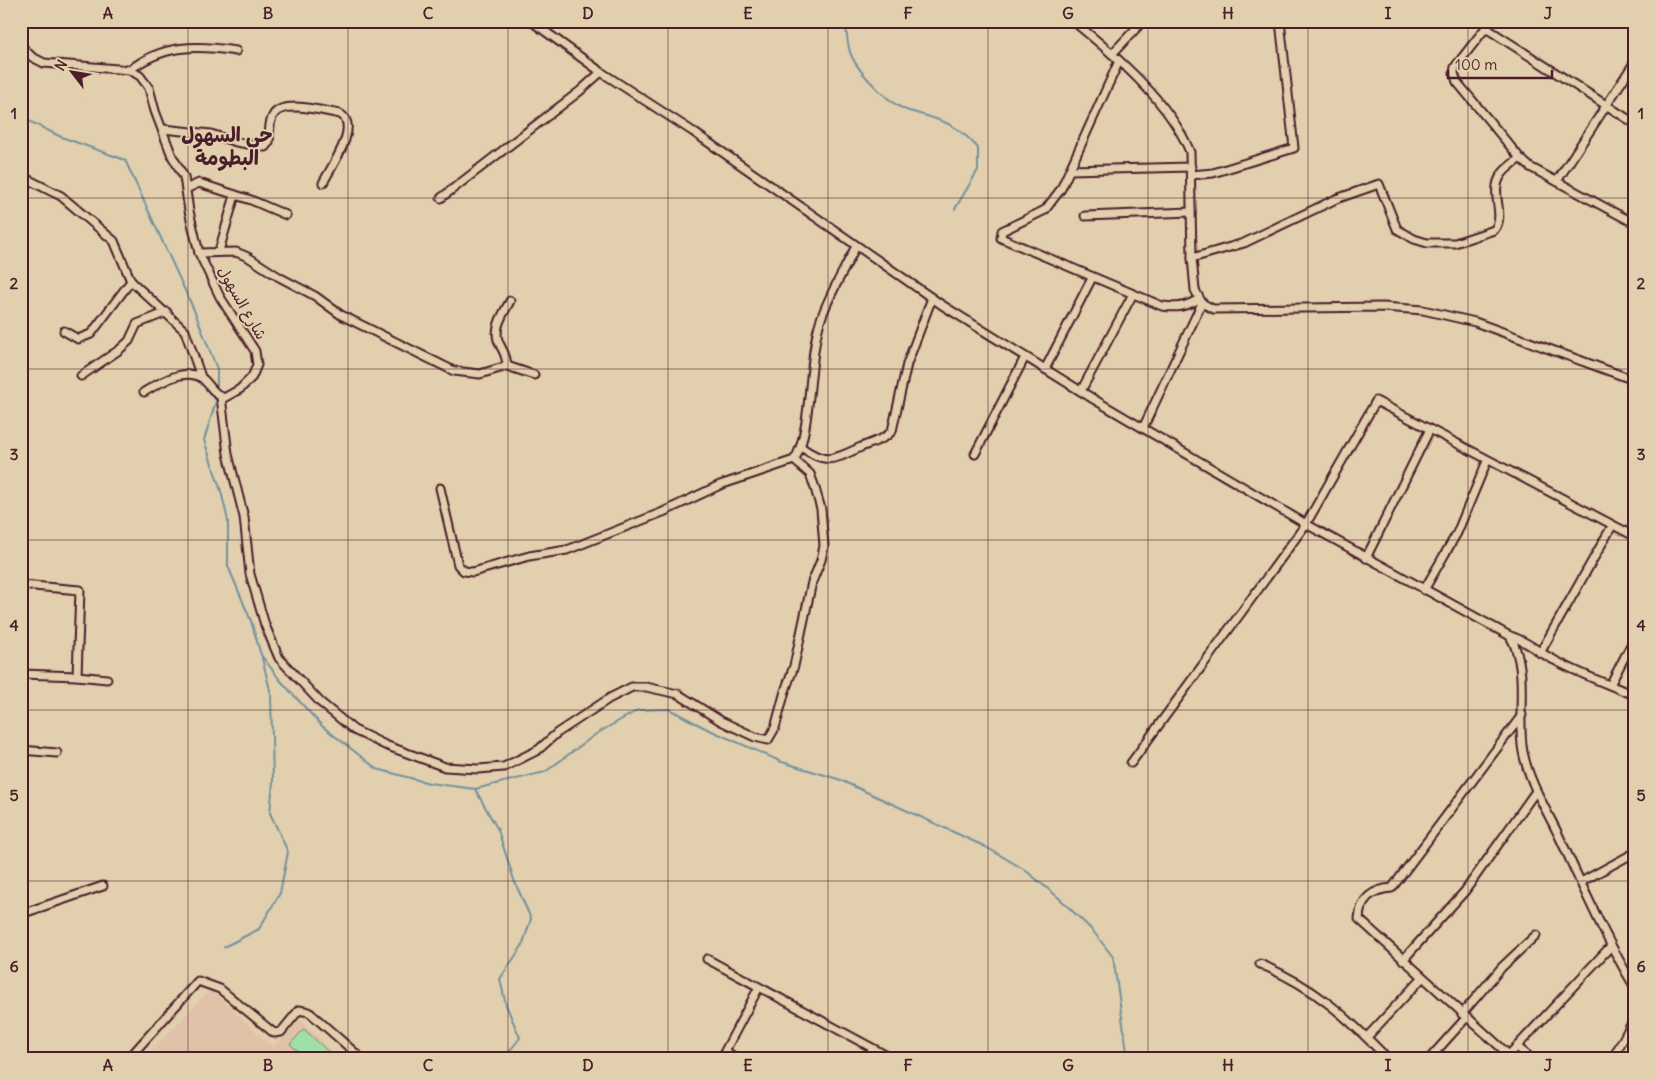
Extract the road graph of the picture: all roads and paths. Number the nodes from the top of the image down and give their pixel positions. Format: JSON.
{"nodes":[{"id":1,"x":530,"y":21,"type":"edge"},
{"id":2,"x":1073,"y":21,"type":"edge"},
{"id":3,"x":1143,"y":21,"type":"edge"},
{"id":4,"x":1206,"y":21,"type":"edge"},
{"id":5,"x":1216,"y":21,"type":"edge"},
{"id":6,"x":1280,"y":21,"type":"edge"},
{"id":7,"x":1491,"y":21,"type":"edge"},
{"id":8,"x":1486,"y":28,"type":"junction"},
{"id":9,"x":21,"y":46,"type":"edge"},
{"id":10,"x":236,"y":51,"type":"dead end"},
{"id":11,"x":1112,"y":54,"type":"junction"},
{"id":12,"x":1120,"y":61,"type":"junction"},
{"id":13,"x":1634,"y":63,"type":"edge"},
{"id":14,"x":130,"y":70,"type":"junction"},
{"id":15,"x":601,"y":72,"type":"junction"},
{"id":16,"x":1606,"y":105,"type":"junction"},
{"id":17,"x":1634,"y":123,"type":"edge"},
{"id":18,"x":163,"y":129,"type":"junction"},
{"id":19,"x":1520,"y":158,"type":"junction"},
{"id":20,"x":1191,"y":167,"type":"junction"},
{"id":21,"x":1070,"y":170,"type":"junction"},
{"id":22,"x":21,"y":176,"type":"edge"},
{"id":23,"x":1191,"y":176,"type":"junction"},
{"id":24,"x":1557,"y":181,"type":"junction"},
{"id":25,"x":323,"y":183,"type":"dead end"},
{"id":26,"x":188,"y":188,"type":"junction"},
{"id":27,"x":236,"y":195,"type":"junction"},
{"id":28,"x":441,"y":198,"type":"dead end"},
{"id":29,"x":1191,"y":212,"type":"junction"},
{"id":30,"x":286,"y":215,"type":"dead end"},
{"id":31,"x":1085,"y":216,"type":"dead end"},
{"id":32,"x":1634,"y":223,"type":"edge"},
{"id":33,"x":856,"y":246,"type":"junction"},
{"id":34,"x":219,"y":251,"type":"junction"},
{"id":35,"x":200,"y":253,"type":"junction"},
{"id":36,"x":1192,"y":258,"type":"junction"},
{"id":37,"x":1092,"y":278,"type":"junction"},
{"id":38,"x":131,"y":281,"type":"junction"},
{"id":39,"x":1133,"y":294,"type":"junction"},
{"id":40,"x":932,"y":298,"type":"junction"},
{"id":41,"x":510,"y":301,"type":"dead end"},
{"id":42,"x":1200,"y":301,"type":"junction"},
{"id":43,"x":167,"y":312,"type":"junction"},
{"id":44,"x":64,"y":331,"type":"dead end"},
{"id":45,"x":1025,"y":357,"type":"junction"},
{"id":46,"x":506,"y":366,"type":"junction"},
{"id":47,"x":1045,"y":369,"type":"junction"},
{"id":48,"x":534,"y":375,"type":"dead end"},
{"id":49,"x":81,"y":376,"type":"dead end"},
{"id":50,"x":201,"y":377,"type":"junction"},
{"id":51,"x":1634,"y":380,"type":"edge"},
{"id":52,"x":144,"y":392,"type":"dead end"},
{"id":53,"x":1081,"y":392,"type":"junction"},
{"id":54,"x":222,"y":397,"type":"junction"},
{"id":55,"x":1143,"y":428,"type":"junction"},
{"id":56,"x":1429,"y":430,"type":"junction"},
{"id":57,"x":801,"y":447,"type":"junction"},
{"id":58,"x":975,"y":454,"type":"dead end"},
{"id":59,"x":794,"y":460,"type":"junction"},
{"id":60,"x":1487,"y":461,"type":"junction"},
{"id":61,"x":440,"y":488,"type":"dead end"},
{"id":62,"x":1306,"y":524,"type":"junction"},
{"id":63,"x":1612,"y":526,"type":"junction"},
{"id":64,"x":1634,"y":536,"type":"edge"},
{"id":65,"x":1366,"y":558,"type":"junction"},
{"id":66,"x":21,"y":585,"type":"edge"},
{"id":67,"x":1424,"y":590,"type":"junction"},
{"id":68,"x":1510,"y":636,"type":"junction"},
{"id":69,"x":1634,"y":639,"type":"edge"},
{"id":70,"x":1540,"y":653,"type":"junction"},
{"id":71,"x":21,"y":674,"type":"edge"},
{"id":72,"x":77,"y":676,"type":"junction"},
{"id":73,"x":107,"y":679,"type":"dead end"},
{"id":74,"x":1610,"y":685,"type":"junction"},
{"id":75,"x":1634,"y":695,"type":"edge"},
{"id":76,"x":1522,"y":715,"type":"junction"},
{"id":77,"x":21,"y":750,"type":"edge"},
{"id":78,"x":57,"y":753,"type":"dead end"},
{"id":79,"x":1131,"y":763,"type":"dead end"},
{"id":80,"x":1536,"y":791,"type":"junction"},
{"id":81,"x":1634,"y":853,"type":"edge"},
{"id":82,"x":1581,"y":882,"type":"junction"},
{"id":83,"x":103,"y":886,"type":"dead end"},
{"id":84,"x":21,"y":914,"type":"edge"},
{"id":85,"x":1536,"y":935,"type":"dead end"},
{"id":86,"x":1610,"y":946,"type":"junction"},
{"id":87,"x":707,"y":959,"type":"dead end"},
{"id":88,"x":1403,"y":960,"type":"junction"},
{"id":89,"x":1260,"y":964,"type":"dead end"},
{"id":90,"x":1422,"y":978,"type":"junction"},
{"id":91,"x":1634,"y":986,"type":"edge"},
{"id":92,"x":759,"y":987,"type":"junction"},
{"id":93,"x":1464,"y":1016,"type":"junction"},
{"id":94,"x":1634,"y":1018,"type":"edge"},
{"id":95,"x":1367,"y":1037,"type":"junction"},
{"id":96,"x":1517,"y":1047,"type":"junction"},
{"id":97,"x":873,"y":1049,"type":"junction"},
{"id":98,"x":724,"y":1055,"type":"edge"},
{"id":99,"x":1508,"y":1056,"type":"edge"},
{"id":100,"x":129,"y":1058,"type":"edge"},
{"id":101,"x":361,"y":1058,"type":"edge"},
{"id":102,"x":736,"y":1058,"type":"edge"},
{"id":103,"x":868,"y":1058,"type":"edge"},
{"id":104,"x":891,"y":1058,"type":"edge"},
{"id":105,"x":1387,"y":1058,"type":"edge"},
{"id":106,"x":1430,"y":1058,"type":"edge"},
{"id":107,"x":1531,"y":1058,"type":"edge"},
{"id":108,"x":1614,"y":1058,"type":"edge"}],
"edges":[{"from":1,"to":15,"type":"street"},
{"from":2,"to":11,"type":"street"},
{"from":3,"to":11,"type":"street"},
{"from":4,"to":5,"type":"street"},
{"from":6,"to":23,"type":"street"},
{"from":7,"to":8,"type":"street"},
{"from":8,"to":16,"type":"street"},
{"from":8,"to":19,"type":"street"},
{"from":9,"to":14,"type":"street"},
{"from":10,"to":14,"type":"street"},
{"from":11,"to":12,"type":"street"},
{"from":12,"to":20,"type":"street"},
{"from":12,"to":21,"type":"street"},
{"from":13,"to":16,"type":"street"},
{"from":14,"to":18,"type":"street","name":"شارع السهول"},
{"from":15,"to":28,"type":"street"},
{"from":15,"to":33,"type":"street"},
{"from":16,"to":17,"type":"street"},
{"from":16,"to":24,"type":"street"},
{"from":18,"to":25,"type":"street"},
{"from":18,"to":26,"type":"street","name":"شارع السهول"},
{"from":19,"to":24,"type":"street"},
{"from":19,"to":36,"type":"street"},
{"from":20,"to":21,"type":"street"},
{"from":20,"to":23,"type":"street"},
{"from":21,"to":37,"type":"street"},
{"from":22,"to":38,"type":"street"},
{"from":23,"to":29,"type":"street"},
{"from":24,"to":32,"type":"street"},
{"from":26,"to":27,"type":"street"},
{"from":26,"to":35,"type":"street","name":"شارع السهول"},
{"from":27,"to":30,"type":"street"},
{"from":27,"to":34,"type":"street"},
{"from":29,"to":31,"type":"street"},
{"from":29,"to":36,"type":"street"},
{"from":33,"to":40,"type":"street"},
{"from":33,"to":57,"type":"street"},
{"from":34,"to":35,"type":"street"},
{"from":34,"to":46,"type":"street"},
{"from":35,"to":54,"type":"street","name":"شارع السهول"},
{"from":36,"to":42,"type":"street"},
{"from":37,"to":39,"type":"street"},
{"from":37,"to":47,"type":"street"},
{"from":38,"to":43,"type":"street"},
{"from":38,"to":44,"type":"street"},
{"from":39,"to":42,"type":"street"},
{"from":39,"to":53,"type":"street"},
{"from":40,"to":45,"type":"street"},
{"from":40,"to":57,"type":"street"},
{"from":41,"to":46,"type":"street"},
{"from":42,"to":51,"type":"street"},
{"from":42,"to":55,"type":"street"},
{"from":43,"to":49,"type":"street"},
{"from":43,"to":50,"type":"street"},
{"from":45,"to":47,"type":"street"},
{"from":45,"to":58,"type":"street"},
{"from":46,"to":48,"type":"street"},
{"from":47,"to":53,"type":"street"},
{"from":50,"to":52,"type":"street"},
{"from":50,"to":54,"type":"street"},
{"from":53,"to":55,"type":"street"},
{"from":54,"to":59,"type":"street"},
{"from":55,"to":62,"type":"street"},
{"from":56,"to":60,"type":"street"},
{"from":56,"to":62,"type":"street"},
{"from":56,"to":65,"type":"street"},
{"from":57,"to":59,"type":"street"},
{"from":59,"to":61,"type":"street"},
{"from":60,"to":63,"type":"street"},
{"from":60,"to":67,"type":"street"},
{"from":62,"to":65,"type":"street"},
{"from":62,"to":79,"type":"street"},
{"from":63,"to":64,"type":"street"},
{"from":63,"to":70,"type":"street"},
{"from":65,"to":67,"type":"street"},
{"from":66,"to":72,"type":"street"},
{"from":67,"to":68,"type":"street"},
{"from":68,"to":70,"type":"street"},
{"from":68,"to":76,"type":"street"},
{"from":69,"to":74,"type":"street"},
{"from":70,"to":74,"type":"street"},
{"from":71,"to":72,"type":"street"},
{"from":72,"to":73,"type":"street"},
{"from":74,"to":75,"type":"street"},
{"from":76,"to":80,"type":"street"},
{"from":76,"to":88,"type":"street"},
{"from":77,"to":78,"type":"street"},
{"from":80,"to":82,"type":"street"},
{"from":80,"to":88,"type":"street"},
{"from":81,"to":82,"type":"street"},
{"from":82,"to":86,"type":"street"},
{"from":83,"to":84,"type":"street"},
{"from":85,"to":93,"type":"street"},
{"from":86,"to":91,"type":"street"},
{"from":86,"to":96,"type":"street"},
{"from":87,"to":92,"type":"street"},
{"from":88,"to":90,"type":"street"},
{"from":89,"to":95,"type":"street"},
{"from":90,"to":93,"type":"street"},
{"from":90,"to":95,"type":"street"},
{"from":92,"to":97,"type":"street"},
{"from":92,"to":98,"type":"street"},
{"from":93,"to":99,"type":"street"},
{"from":93,"to":106,"type":"street"},
{"from":94,"to":108,"type":"street"},
{"from":95,"to":105,"type":"street"},
{"from":96,"to":99,"type":"street"},
{"from":96,"to":107,"type":"street"},
{"from":97,"to":103,"type":"street"},
{"from":97,"to":104,"type":"street"},
{"from":98,"to":102,"type":"street"},
{"from":100,"to":101,"type":"street"}]}
